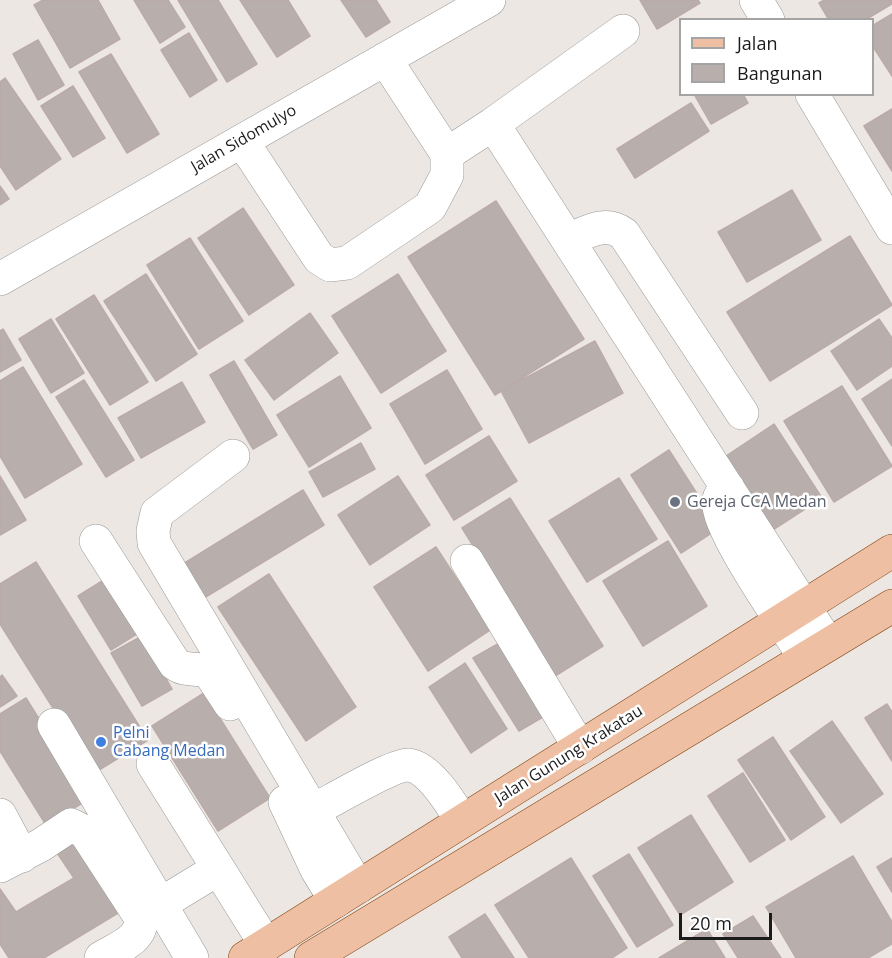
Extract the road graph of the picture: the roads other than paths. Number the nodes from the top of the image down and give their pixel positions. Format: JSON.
{"nodes":[{"id":1,"x":489,"y":0,"type":"edge"},
{"id":2,"x":756,"y":0,"type":"edge"},
{"id":3,"x":767,"y":18,"type":"edge"},
{"id":4,"x":623,"y":31,"type":"dead end"},
{"id":5,"x":385,"y":59,"type":"junction"},
{"id":6,"x":814,"y":96,"type":"edge"},
{"id":7,"x":494,"y":124,"type":"junction"},
{"id":8,"x":242,"y":141,"type":"junction"},
{"id":9,"x":447,"y":154,"type":"junction"},
{"id":10,"x":892,"y":228,"type":"edge"},
{"id":11,"x":567,"y":240,"type":"junction"},
{"id":12,"x":0,"y":279,"type":"edge"},
{"id":13,"x":742,"y":413,"type":"dead end"},
{"id":14,"x":233,"y":456,"type":"dead end"},
{"id":15,"x":96,"y":541,"type":"dead end"},
{"id":16,"x":892,"y":551,"type":"edge"},
{"id":17,"x":467,"y":561,"type":"dead end"},
{"id":18,"x":892,"y":606,"type":"edge"},
{"id":19,"x":794,"y":613,"type":"junction"},
{"id":20,"x":817,"y":651,"type":"junction"},
{"id":21,"x":54,"y":725,"type":"dead end"},
{"id":22,"x":580,"y":748,"type":"junction"},
{"id":23,"x":153,"y":764,"type":"dead end"},
{"id":24,"x":312,"y":811,"type":"junction"},
{"id":25,"x":0,"y":815,"type":"edge"},
{"id":26,"x":462,"y":822,"type":"junction"},
{"id":27,"x":11,"y":861,"type":"edge"},
{"id":28,"x":218,"y":869,"type":"junction"},
{"id":29,"x":347,"y":894,"type":"junction"},
{"id":30,"x":159,"y":905,"type":"junction"},
{"id":31,"x":255,"y":951,"type":"edge"},
{"id":32,"x":121,"y":953,"type":"edge"},
{"id":33,"x":192,"y":958,"type":"edge"},
{"id":34,"x":311,"y":958,"type":"edge"}],
"edges":[{"from":1,"to":5,"type":"street","name":"Jalan Sidomulyo"},
{"from":2,"to":3,"type":"street"},
{"from":4,"to":7,"type":"street"},
{"from":5,"to":8,"type":"street","name":"Jalan Sidomulyo"},
{"from":5,"to":9,"type":"street"},
{"from":6,"to":10,"type":"street"},
{"from":7,"to":9,"type":"street"},
{"from":7,"to":11,"type":"street"},
{"from":8,"to":9,"type":"street"},
{"from":8,"to":12,"type":"street","name":"Jalan Sidomulyo"},
{"from":11,"to":13,"type":"street"},
{"from":11,"to":19,"type":"street"},
{"from":14,"to":24,"type":"street"},
{"from":15,"to":29,"type":"street"},
{"from":16,"to":19,"type":"main road","name":"Jalan Gunung Krakatau"},
{"from":17,"to":22,"type":"street"},
{"from":18,"to":20,"type":"main road"},
{"from":19,"to":20,"type":"street"},
{"from":19,"to":22,"type":"main road","name":"Jalan Gunung Krakatau"},
{"from":20,"to":34,"type":"main road"},
{"from":21,"to":30,"type":"street"},
{"from":22,"to":26,"type":"main road","name":"Jalan Gunung Krakatau"},
{"from":23,"to":28,"type":"street"},
{"from":24,"to":26,"type":"street"},
{"from":24,"to":29,"type":"street"},
{"from":25,"to":27,"type":"street"},
{"from":26,"to":29,"type":"main road","name":"Jalan Gunung Krakatau"},
{"from":27,"to":32,"type":"street"},
{"from":28,"to":30,"type":"street"},
{"from":28,"to":31,"type":"street"},
{"from":29,"to":31,"type":"main road","name":"Jalan Gunung Krakatau"},
{"from":30,"to":33,"type":"street"}]}
